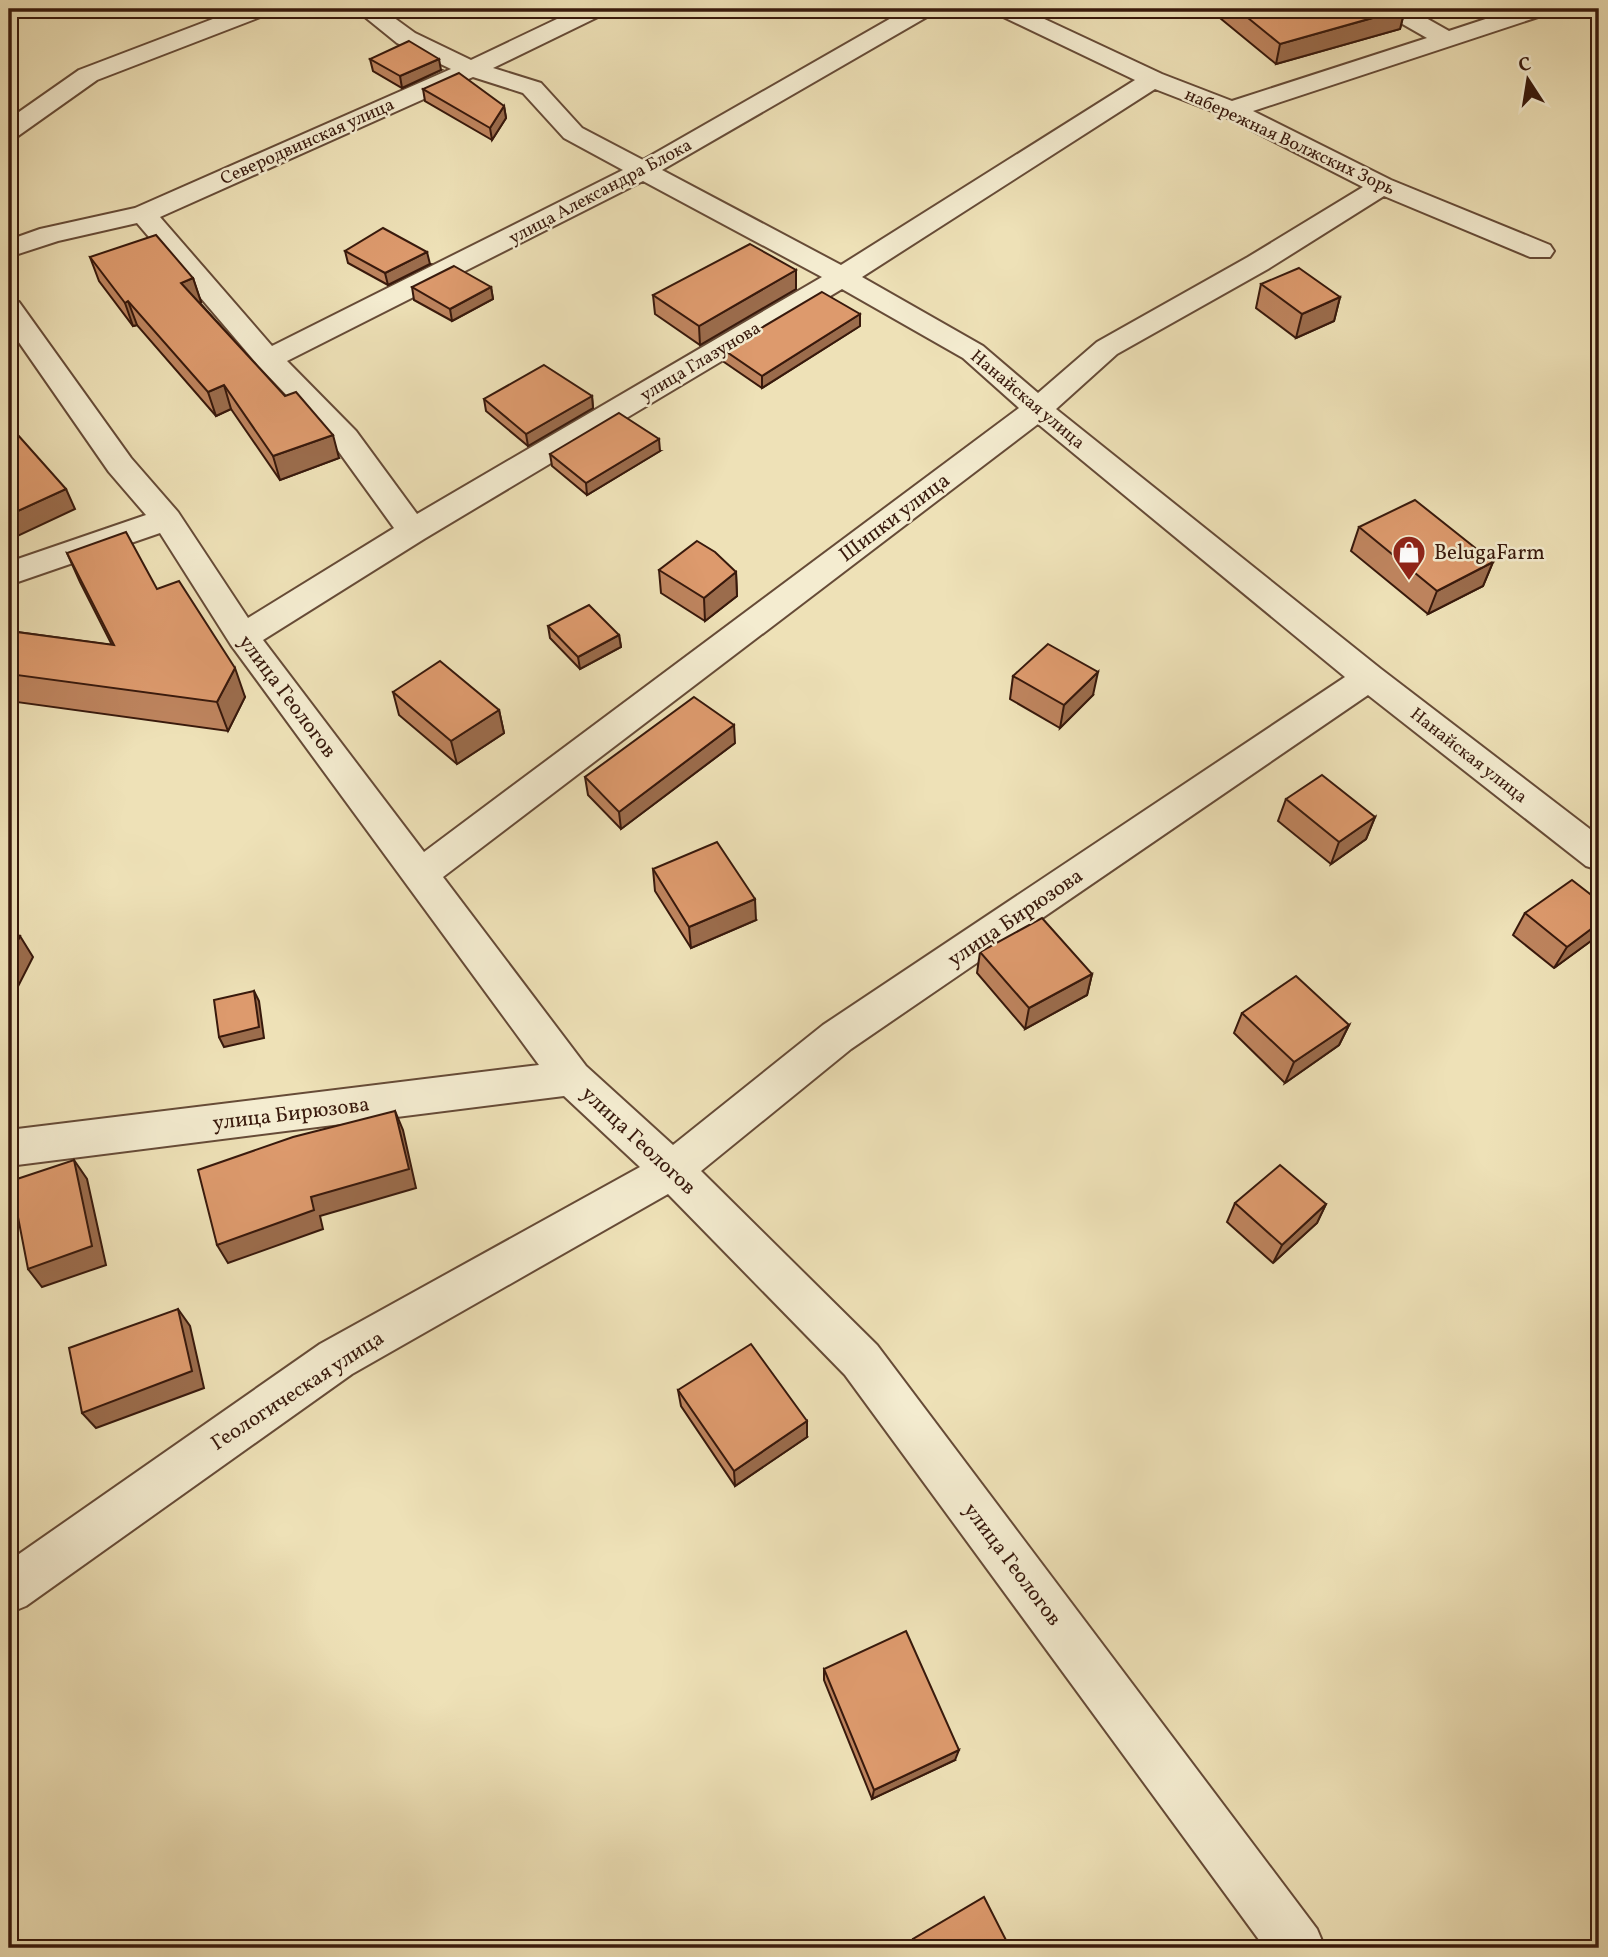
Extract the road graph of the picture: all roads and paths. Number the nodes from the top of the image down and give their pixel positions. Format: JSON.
{"nodes":[{"id":1,"x":260,"y":9,"type":"edge"},
{"id":2,"x":367,"y":9,"type":"edge"},
{"id":3,"x":596,"y":9,"type":"edge"},
{"id":4,"x":924,"y":9,"type":"edge"},
{"id":5,"x":1005,"y":9,"type":"edge"},
{"id":6,"x":1393,"y":9,"type":"edge"},
{"id":7,"x":1539,"y":9,"type":"edge"},
{"id":8,"x":1447,"y":39,"type":"junction"},
{"id":9,"x":471,"y":69,"type":"junction"},
{"id":10,"x":1153,"y":79,"type":"junction"},
{"id":11,"x":1231,"y":110,"type":"junction"},
{"id":12,"x":9,"y":131,"type":"edge"},
{"id":13,"x":644,"y":170,"type":"junction"},
{"id":14,"x":1382,"y":186,"type":"junction"},
{"id":15,"x":143,"y":214,"type":"junction"},
{"id":16,"x":9,"y":249,"type":"edge"},
{"id":17,"x":1539,"y":251,"type":"dead end"},
{"id":18,"x":842,"y":277,"type":"junction"},
{"id":19,"x":14,"y":326,"type":"edge"},
{"id":20,"x":268,"y":359,"type":"junction"},
{"id":21,"x":1038,"y":409,"type":"junction"},
{"id":22,"x":167,"y":519,"type":"junction"},
{"id":23,"x":413,"y":531,"type":"junction"},
{"id":24,"x":9,"y":574,"type":"edge"},
{"id":25,"x":243,"y":637,"type":"junction"},
{"id":26,"x":1369,"y":678,"type":"junction"},
{"id":27,"x":1599,"y":856,"type":"edge"},
{"id":28,"x":422,"y":873,"type":"junction"},
{"id":29,"x":572,"y":1077,"type":"junction"},
{"id":30,"x":9,"y":1148,"type":"edge"},
{"id":31,"x":672,"y":1171,"type":"junction"},
{"id":32,"x":9,"y":1588,"type":"edge"},
{"id":33,"x":1298,"y":1948,"type":"edge"}],
"edges":[{"from":1,"to":12,"type":"street"},
{"from":2,"to":9,"type":"street","name":"Нанайская улица"},
{"from":3,"to":9,"type":"street","name":"Северодвинская улица"},
{"from":4,"to":13,"type":"street","name":"улица Александра Блока"},
{"from":5,"to":10,"type":"street","name":"набережная Волжских Зорь"},
{"from":6,"to":8,"type":"street"},
{"from":7,"to":8,"type":"street"},
{"from":8,"to":11,"type":"street"},
{"from":9,"to":13,"type":"street","name":"Нанайская улица"},
{"from":9,"to":15,"type":"street","name":"Северодвинская улица"},
{"from":10,"to":11,"type":"street","name":"набережная Волжских Зорь"},
{"from":10,"to":18,"type":"street","name":"улица Глазунова"},
{"from":11,"to":14,"type":"street","name":"набережная Волжских Зорь"},
{"from":13,"to":18,"type":"street","name":"Нанайская улица"},
{"from":13,"to":20,"type":"street","name":"улица Александра Блока"},
{"from":14,"to":17,"type":"street","name":"набережная Волжских Зорь"},
{"from":14,"to":21,"type":"street","name":"Шипки улица"},
{"from":15,"to":16,"type":"street","name":"Северодвинская улица"},
{"from":15,"to":20,"type":"street"},
{"from":18,"to":21,"type":"street","name":"Нанайская улица"},
{"from":18,"to":23,"type":"street","name":"улица Глазунова"},
{"from":19,"to":22,"type":"street","name":"улица Геологов"},
{"from":20,"to":23,"type":"street"},
{"from":21,"to":26,"type":"street","name":"Нанайская улица"},
{"from":21,"to":28,"type":"street","name":"Шипки улица"},
{"from":22,"to":24,"type":"street"},
{"from":22,"to":25,"type":"street","name":"улица Геологов"},
{"from":23,"to":25,"type":"street","name":"улица Глазунова"},
{"from":25,"to":28,"type":"street","name":"улица Геологов"},
{"from":26,"to":27,"type":"street","name":"Нанайская улица"},
{"from":26,"to":31,"type":"street","name":"улица Бирюзова"},
{"from":28,"to":29,"type":"street","name":"улица Геологов"},
{"from":29,"to":30,"type":"street","name":"улица Бирюзова"},
{"from":29,"to":31,"type":"street","name":"улица Геологов"},
{"from":31,"to":32,"type":"street","name":"Геологическая улица"},
{"from":31,"to":33,"type":"street","name":"улица Геологов"}]}
